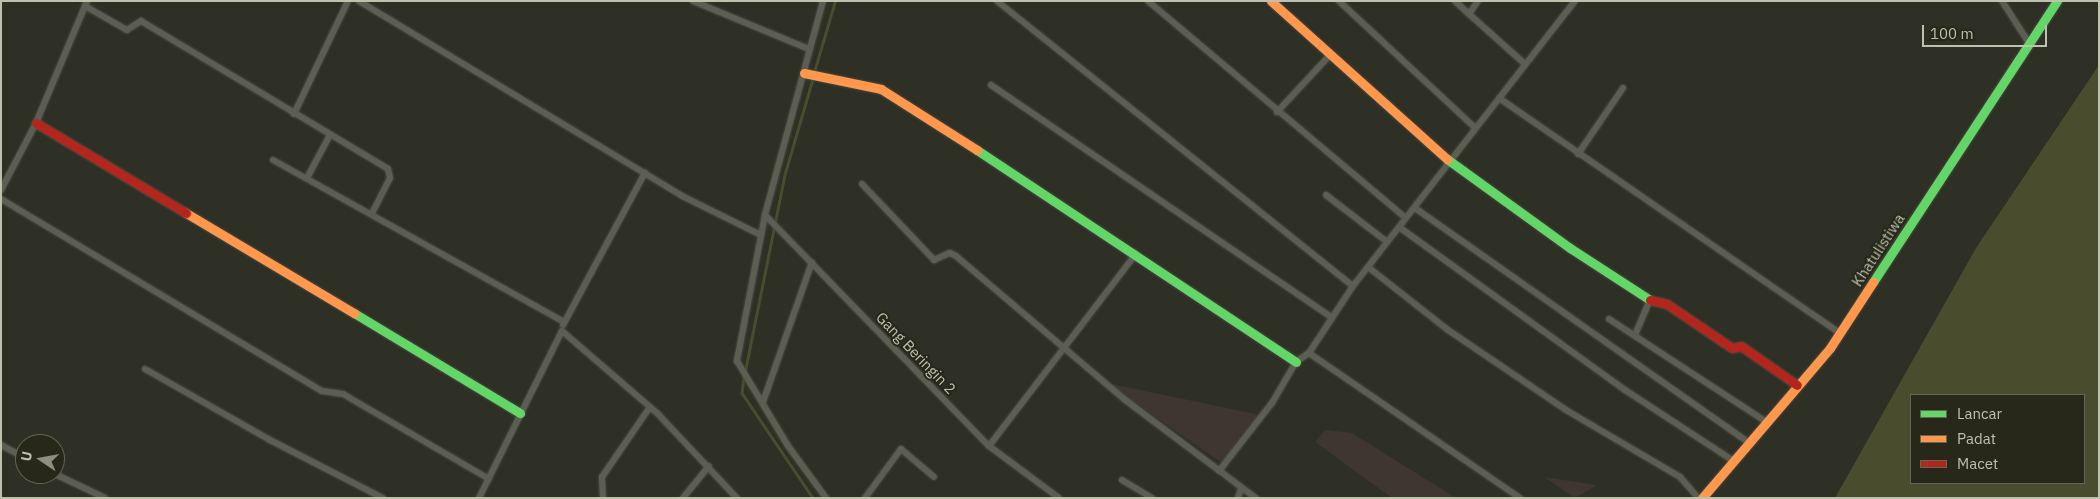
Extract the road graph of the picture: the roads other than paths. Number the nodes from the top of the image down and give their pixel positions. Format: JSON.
{"nodes":[{"id":1,"x":348,"y":1,"type":"edge"},
{"id":2,"x":359,"y":1,"type":"edge"},
{"id":3,"x":694,"y":1,"type":"edge"},
{"id":4,"x":823,"y":1,"type":"edge"},
{"id":5,"x":997,"y":1,"type":"edge"},
{"id":6,"x":1148,"y":1,"type":"edge"},
{"id":7,"x":1271,"y":1,"type":"edge"},
{"id":8,"x":1339,"y":1,"type":"edge"},
{"id":9,"x":1455,"y":1,"type":"edge"},
{"id":10,"x":1478,"y":1,"type":"edge"},
{"id":11,"x":1575,"y":1,"type":"edge"},
{"id":12,"x":2002,"y":1,"type":"edge"},
{"id":13,"x":2057,"y":1,"type":"edge"},
{"id":14,"x":86,"y":3,"type":"edge"},
{"id":15,"x":1469,"y":14,"type":"junction"},
{"id":16,"x":2029,"y":43,"type":"junction"},
{"id":17,"x":809,"y":49,"type":"junction"},
{"id":18,"x":1330,"y":55,"type":"junction"},
{"id":19,"x":1525,"y":64,"type":"junction"},
{"id":20,"x":806,"y":74,"type":"junction"},
{"id":21,"x":991,"y":85,"type":"dead end"},
{"id":22,"x":1623,"y":88,"type":"dead end"},
{"id":23,"x":1498,"y":98,"type":"junction"},
{"id":24,"x":1277,"y":112,"type":"junction"},
{"id":25,"x":294,"y":114,"type":"junction"},
{"id":26,"x":36,"y":123,"type":"junction"},
{"id":27,"x":1474,"y":127,"type":"junction"},
{"id":28,"x":330,"y":135,"type":"junction"},
{"id":29,"x":1578,"y":154,"type":"junction"},
{"id":30,"x":274,"y":160,"type":"dead end"},
{"id":31,"x":1450,"y":161,"type":"junction"},
{"id":32,"x":645,"y":173,"type":"junction"},
{"id":33,"x":307,"y":178,"type":"junction"},
{"id":34,"x":862,"y":184,"type":"dead end"},
{"id":35,"x":1,"y":190,"type":"edge"},
{"id":36,"x":1326,"y":195,"type":"dead end"},
{"id":37,"x":1,"y":199,"type":"edge"},
{"id":38,"x":1415,"y":208,"type":"junction"},
{"id":39,"x":372,"y":213,"type":"junction"},
{"id":40,"x":768,"y":218,"type":"junction"},
{"id":41,"x":1406,"y":218,"type":"junction"},
{"id":42,"x":1399,"y":227,"type":"junction"},
{"id":43,"x":761,"y":235,"type":"junction"},
{"id":44,"x":1387,"y":242,"type":"junction"},
{"id":45,"x":1136,"y":254,"type":"junction"},
{"id":46,"x":812,"y":262,"type":"junction"},
{"id":47,"x":1368,"y":267,"type":"junction"},
{"id":48,"x":1353,"y":286,"type":"junction"},
{"id":49,"x":1650,"y":300,"type":"junction"},
{"id":50,"x":1332,"y":318,"type":"junction"},
{"id":51,"x":1609,"y":319,"type":"dead end"},
{"id":52,"x":564,"y":322,"type":"junction"},
{"id":53,"x":562,"y":331,"type":"junction"},
{"id":54,"x":1840,"y":333,"type":"junction"},
{"id":55,"x":1635,"y":335,"type":"junction"},
{"id":56,"x":1064,"y":349,"type":"junction"},
{"id":57,"x":1309,"y":353,"type":"junction"},
{"id":58,"x":1296,"y":362,"type":"junction"},
{"id":59,"x":145,"y":369,"type":"dead end"},
{"id":60,"x":1797,"y":385,"type":"junction"},
{"id":61,"x":763,"y":402,"type":"junction"},
{"id":62,"x":650,"y":408,"type":"junction"},
{"id":63,"x":520,"y":413,"type":"junction"},
{"id":64,"x":1765,"y":421,"type":"junction"},
{"id":65,"x":1748,"y":442,"type":"junction"},
{"id":66,"x":1,"y":445,"type":"edge"},
{"id":67,"x":989,"y":446,"type":"junction"},
{"id":68,"x":15,"y":453,"type":"edge"},
{"id":69,"x":1732,"y":460,"type":"junction"},
{"id":70,"x":709,"y":466,"type":"junction"},
{"id":71,"x":1219,"y":471,"type":"junction"},
{"id":72,"x":934,"y":477,"type":"dead end"},
{"id":73,"x":65,"y":479,"type":"edge"},
{"id":74,"x":489,"y":479,"type":"junction"},
{"id":75,"x":1122,"y":480,"type":"dead end"},
{"id":76,"x":1241,"y":488,"type":"junction"},
{"id":77,"x":105,"y":498,"type":"edge"},
{"id":78,"x":382,"y":498,"type":"edge"},
{"id":79,"x":479,"y":498,"type":"edge"},
{"id":80,"x":603,"y":498,"type":"edge"},
{"id":81,"x":683,"y":498,"type":"edge"},
{"id":82,"x":737,"y":498,"type":"edge"},
{"id":83,"x":826,"y":498,"type":"edge"},
{"id":84,"x":865,"y":498,"type":"edge"},
{"id":85,"x":1059,"y":498,"type":"edge"},
{"id":86,"x":1152,"y":498,"type":"edge"},
{"id":87,"x":1238,"y":498,"type":"edge"},
{"id":88,"x":1256,"y":498,"type":"edge"},
{"id":89,"x":1520,"y":498,"type":"edge"},
{"id":90,"x":1700,"y":498,"type":"edge"}],
"edges":[{"from":1,"to":25,"type":"street"},
{"from":2,"to":32,"type":"street"},
{"from":3,"to":17,"type":"street"},
{"from":4,"to":17,"type":"street"},
{"from":5,"to":48,"type":"street"},
{"from":6,"to":24,"type":"street"},
{"from":7,"to":18,"type":"main road"},
{"from":8,"to":27,"type":"street"},
{"from":9,"to":15,"type":"street"},
{"from":10,"to":15,"type":"street"},
{"from":11,"to":19,"type":"street"},
{"from":12,"to":16,"type":"street"},
{"from":13,"to":16,"type":"main road","name":"Khatulistiwa"},
{"from":14,"to":25,"type":"street"},
{"from":14,"to":26,"type":"street"},
{"from":15,"to":19,"type":"street"},
{"from":16,"to":54,"type":"main road","name":"Khatulistiwa"},
{"from":17,"to":20,"type":"street"},
{"from":18,"to":24,"type":"street"},
{"from":18,"to":31,"type":"main road"},
{"from":19,"to":23,"type":"street"},
{"from":20,"to":40,"type":"street"},
{"from":20,"to":45,"type":"main road"},
{"from":21,"to":50,"type":"street"},
{"from":22,"to":29,"type":"street"},
{"from":23,"to":27,"type":"street"},
{"from":23,"to":29,"type":"street"},
{"from":24,"to":41,"type":"street"},
{"from":25,"to":28,"type":"street"},
{"from":26,"to":35,"type":"street"},
{"from":26,"to":63,"type":"main road"},
{"from":27,"to":31,"type":"street"},
{"from":28,"to":33,"type":"street"},
{"from":28,"to":39,"type":"street"},
{"from":29,"to":54,"type":"street"},
{"from":30,"to":33,"type":"street"},
{"from":31,"to":38,"type":"street"},
{"from":31,"to":49,"type":"main road"},
{"from":32,"to":43,"type":"street"},
{"from":32,"to":52,"type":"street"},
{"from":33,"to":39,"type":"street"},
{"from":34,"to":56,"type":"street"},
{"from":36,"to":44,"type":"street"},
{"from":37,"to":74,"type":"street"},
{"from":38,"to":41,"type":"street"},
{"from":38,"to":65,"type":"street"},
{"from":39,"to":52,"type":"street"},
{"from":40,"to":43,"type":"street"},
{"from":40,"to":46,"type":"street","name":"Gang Beringin 2"},
{"from":41,"to":42,"type":"street"},
{"from":42,"to":44,"type":"street"},
{"from":42,"to":69,"type":"street"},
{"from":43,"to":61,"type":"street"},
{"from":44,"to":47,"type":"street"},
{"from":45,"to":56,"type":"street"},
{"from":45,"to":58,"type":"main road"},
{"from":46,"to":61,"type":"street"},
{"from":46,"to":67,"type":"street","name":"Gang Beringin 2"},
{"from":47,"to":48,"type":"street"},
{"from":47,"to":90,"type":"street"},
{"from":48,"to":50,"type":"street"},
{"from":49,"to":55,"type":"street"},
{"from":49,"to":60,"type":"main road"},
{"from":50,"to":57,"type":"street"},
{"from":51,"to":55,"type":"street"},
{"from":52,"to":53,"type":"street"},
{"from":53,"to":62,"type":"street"},
{"from":53,"to":63,"type":"street"},
{"from":54,"to":60,"type":"main road","name":"Khatulistiwa"},
{"from":55,"to":64,"type":"street"},
{"from":56,"to":67,"type":"street"},
{"from":56,"to":71,"type":"street"},
{"from":57,"to":58,"type":"street"},
{"from":57,"to":89,"type":"street"},
{"from":58,"to":71,"type":"street"},
{"from":59,"to":78,"type":"street"},
{"from":60,"to":64,"type":"main road","name":"Khatulistiwa"},
{"from":61,"to":83,"type":"street"},
{"from":62,"to":70,"type":"street"},
{"from":62,"to":80,"type":"street"},
{"from":63,"to":74,"type":"street"},
{"from":64,"to":65,"type":"main road","name":"Khatulistiwa"},
{"from":65,"to":69,"type":"main road","name":"Khatulistiwa"},
{"from":66,"to":68,"type":"street"},
{"from":67,"to":85,"type":"street","name":"Gang Beringin 2"},
{"from":69,"to":90,"type":"main road","name":"Khatulistiwa"},
{"from":70,"to":81,"type":"street"},
{"from":70,"to":82,"type":"street"},
{"from":71,"to":76,"type":"street"},
{"from":72,"to":84,"type":"street"},
{"from":73,"to":77,"type":"street"},
{"from":74,"to":79,"type":"street"},
{"from":75,"to":86,"type":"street"},
{"from":76,"to":87,"type":"street"},
{"from":76,"to":88,"type":"street"}]}
